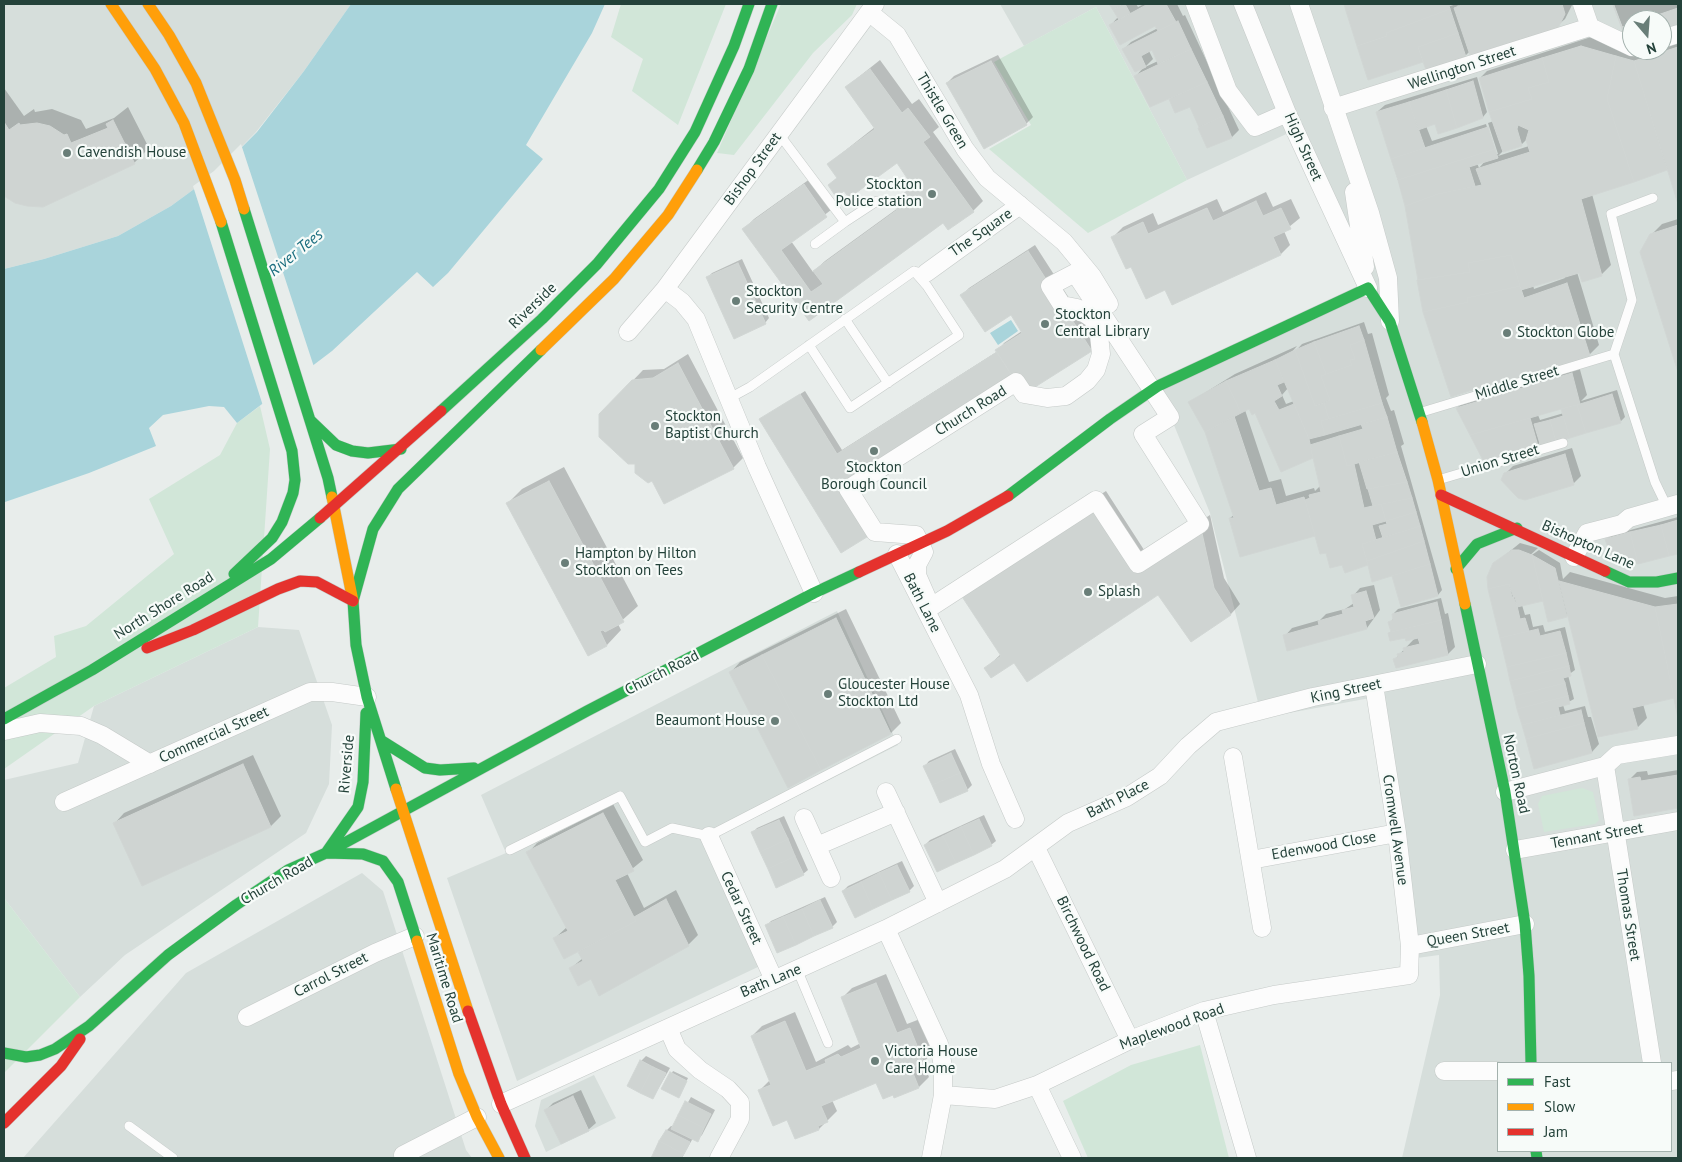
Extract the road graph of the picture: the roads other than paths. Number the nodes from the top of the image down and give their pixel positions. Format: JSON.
{"nodes":[{"id":1,"x":111,"y":4,"type":"edge"},
{"id":2,"x":148,"y":4,"type":"edge"},
{"id":3,"x":749,"y":4,"type":"edge"},
{"id":4,"x":772,"y":4,"type":"edge"},
{"id":5,"x":1195,"y":4,"type":"edge"},
{"id":6,"x":1243,"y":4,"type":"edge"},
{"id":7,"x":1298,"y":4,"type":"edge"},
{"id":8,"x":1582,"y":4,"type":"edge"},
{"id":9,"x":872,"y":8,"type":"edge"},
{"id":10,"x":1590,"y":27,"type":"junction"},
{"id":11,"x":1622,"y":42,"type":"edge"},
{"id":12,"x":1333,"y":108,"type":"junction"},
{"id":13,"x":1287,"y":113,"type":"junction"},
{"id":14,"x":779,"y":134,"type":"junction"},
{"id":15,"x":1349,"y":156,"type":"junction"},
{"id":16,"x":1653,"y":198,"type":"dead end"},
{"id":17,"x":876,"y":201,"type":"dead end"},
{"id":18,"x":1020,"y":205,"type":"junction"},
{"id":19,"x":845,"y":222,"type":"junction"},
{"id":20,"x":815,"y":244,"type":"dead end"},
{"id":21,"x":920,"y":272,"type":"junction"},
{"id":22,"x":1368,"y":288,"type":"junction"},
{"id":23,"x":665,"y":289,"type":"junction"},
{"id":24,"x":845,"y":319,"type":"junction"},
{"id":25,"x":1390,"y":322,"type":"junction"},
{"id":26,"x":628,"y":332,"type":"dead end"},
{"id":27,"x":809,"y":345,"type":"junction"},
{"id":28,"x":1614,"y":354,"type":"junction"},
{"id":29,"x":888,"y":382,"type":"junction"},
{"id":30,"x":1155,"y":388,"type":"junction"},
{"id":31,"x":728,"y":400,"type":"junction"},
{"id":32,"x":1420,"y":413,"type":"junction"},
{"id":33,"x":311,"y":421,"type":"junction"},
{"id":34,"x":1563,"y":442,"type":"dead end"},
{"id":35,"x":401,"y":449,"type":"junction"},
{"id":36,"x":1438,"y":480,"type":"junction"},
{"id":37,"x":1441,"y":495,"type":"junction"},
{"id":38,"x":1673,"y":505,"type":"edge"},
{"id":39,"x":334,"y":508,"type":"junction"},
{"id":40,"x":1517,"y":528,"type":"junction"},
{"id":41,"x":920,"y":544,"type":"junction"},
{"id":42,"x":898,"y":554,"type":"junction"},
{"id":43,"x":1574,"y":557,"type":"junction"},
{"id":44,"x":1456,"y":569,"type":"junction"},
{"id":45,"x":1678,"y":578,"type":"edge"},
{"id":46,"x":215,"y":592,"type":"junction"},
{"id":47,"x":814,"y":593,"type":"junction"},
{"id":48,"x":353,"y":602,"type":"junction"},
{"id":49,"x":1477,"y":664,"type":"junction"},
{"id":50,"x":92,"y":670,"type":"junction"},
{"id":51,"x":1374,"y":685,"type":"junction"},
{"id":52,"x":367,"y":697,"type":"junction"},
{"id":53,"x":4,"y":719,"type":"edge"},
{"id":54,"x":1216,"y":722,"type":"joint"},
{"id":55,"x":4,"y":731,"type":"edge"},
{"id":56,"x":897,"y":739,"type":"dead end"},
{"id":57,"x":382,"y":741,"type":"junction"},
{"id":58,"x":1678,"y":745,"type":"edge"},
{"id":59,"x":1232,"y":757,"type":"dead end"},
{"id":60,"x":150,"y":764,"type":"junction"},
{"id":61,"x":1605,"y":766,"type":"junction"},
{"id":62,"x":486,"y":767,"type":"junction"},
{"id":63,"x":886,"y":792,"type":"dead end"},
{"id":64,"x":1505,"y":792,"type":"junction"},
{"id":65,"x":64,"y":802,"type":"dead end"},
{"id":66,"x":402,"y":810,"type":"junction"},
{"id":67,"x":896,"y":812,"type":"junction"},
{"id":68,"x":804,"y":818,"type":"dead end"},
{"id":69,"x":1015,"y":819,"type":"dead end"},
{"id":70,"x":1678,"y":821,"type":"edge"},
{"id":71,"x":1397,"y":832,"type":"junction"},
{"id":72,"x":1615,"y":833,"type":"junction"},
{"id":73,"x":709,"y":836,"type":"junction"},
{"id":74,"x":817,"y":846,"type":"junction"},
{"id":75,"x":1036,"y":848,"type":"junction"},
{"id":76,"x":510,"y":850,"type":"dead end"},
{"id":77,"x":1515,"y":850,"type":"junction"},
{"id":78,"x":326,"y":853,"type":"junction"},
{"id":79,"x":1251,"y":860,"type":"junction"},
{"id":80,"x":831,"y":878,"type":"dead end"},
{"id":81,"x":938,"y":903,"type":"junction"},
{"id":82,"x":1525,"y":924,"type":"junction"},
{"id":83,"x":1262,"y":928,"type":"dead end"},
{"id":84,"x":886,"y":929,"type":"junction"},
{"id":85,"x":415,"y":936,"type":"junction"},
{"id":86,"x":1410,"y":946,"type":"junction"},
{"id":87,"x":797,"y":970,"type":"junction"},
{"id":88,"x":1409,"y":975,"type":"joint"},
{"id":89,"x":774,"y":980,"type":"junction"},
{"id":90,"x":1204,"y":1012,"type":"junction"},
{"id":91,"x":247,"y":1017,"type":"dead end"},
{"id":92,"x":89,"y":1026,"type":"junction"},
{"id":93,"x":668,"y":1028,"type":"junction"},
{"id":94,"x":1130,"y":1040,"type":"junction"},
{"id":95,"x":828,"y":1043,"type":"dead end"},
{"id":96,"x":4,"y":1053,"type":"edge"},
{"id":97,"x":1531,"y":1062,"type":"edge"},
{"id":98,"x":1652,"y":1062,"type":"edge"},
{"id":99,"x":1444,"y":1071,"type":"dead end"},
{"id":100,"x":1497,"y":1071,"type":"edge"},
{"id":101,"x":1037,"y":1085,"type":"junction"},
{"id":102,"x":943,"y":1094,"type":"junction"},
{"id":103,"x":501,"y":1104,"type":"junction"},
{"id":104,"x":477,"y":1117,"type":"junction"},
{"id":105,"x":4,"y":1123,"type":"edge"},
{"id":106,"x":129,"y":1126,"type":"dead end"},
{"id":107,"x":403,"y":1155,"type":"dead end"},
{"id":108,"x":173,"y":1158,"type":"edge"},
{"id":109,"x":499,"y":1158,"type":"edge"},
{"id":110,"x":525,"y":1158,"type":"edge"},
{"id":111,"x":719,"y":1158,"type":"edge"},
{"id":112,"x":930,"y":1158,"type":"edge"},
{"id":113,"x":1072,"y":1158,"type":"edge"},
{"id":114,"x":1247,"y":1158,"type":"edge"}],
"edges":[{"from":1,"to":46,"type":"main road"},
{"from":2,"to":33,"type":"main road"},
{"from":3,"to":35,"type":"main road","name":"Riverside"},
{"from":4,"to":48,"type":"main road","name":"Riverside"},
{"from":5,"to":13,"type":"street"},
{"from":6,"to":13,"type":"street","name":"High Street"},
{"from":7,"to":12,"type":"street","name":"High Street"},
{"from":8,"to":10,"type":"street"},
{"from":9,"to":14,"type":"street","name":"Bishop Street"},
{"from":9,"to":18,"type":"street","name":"Thistle Green"},
{"from":10,"to":11,"type":"street"},
{"from":10,"to":12,"type":"street","name":"Wellington Street"},
{"from":12,"to":15,"type":"street","name":"High Street"},
{"from":13,"to":22,"type":"street","name":"High Street"},
{"from":14,"to":19,"type":"lane"},
{"from":14,"to":23,"type":"street","name":"Bishop Street"},
{"from":15,"to":22,"type":"street","name":"High Street"},
{"from":15,"to":25,"type":"street","name":"High Street"},
{"from":16,"to":28,"type":"lane"},
{"from":17,"to":19,"type":"lane"},
{"from":18,"to":21,"type":"street","name":"The Square"},
{"from":18,"to":30,"type":"street","name":"The Square"},
{"from":19,"to":20,"type":"lane"},
{"from":21,"to":24,"type":"lane"},
{"from":21,"to":29,"type":"lane"},
{"from":22,"to":25,"type":"main road","name":"High Street"},
{"from":22,"to":30,"type":"main road","name":"Church Road"},
{"from":23,"to":26,"type":"street","name":"Bishop Street"},
{"from":23,"to":31,"type":"street"},
{"from":24,"to":27,"type":"lane"},
{"from":24,"to":29,"type":"lane"},
{"from":25,"to":32,"type":"main road","name":"High Street"},
{"from":27,"to":29,"type":"lane"},
{"from":27,"to":31,"type":"lane"},
{"from":28,"to":32,"type":"lane","name":"Middle Street"},
{"from":28,"to":38,"type":"lane"},
{"from":30,"to":41,"type":"main road","name":"Church Road"},
{"from":30,"to":41,"type":"street","name":"Church Road"},
{"from":30,"to":41,"type":"street","name":"Church Road"},
{"from":31,"to":47,"type":"street"},
{"from":32,"to":36,"type":"main road","name":"High Street"},
{"from":33,"to":35,"type":"main road"},
{"from":33,"to":39,"type":"main road"},
{"from":34,"to":36,"type":"lane","name":"Union Street"},
{"from":35,"to":39,"type":"main road","name":"Riverside"},
{"from":36,"to":37,"type":"main road","name":"High Street"},
{"from":37,"to":40,"type":"main road","name":"Bishopton Lane"},
{"from":37,"to":44,"type":"main road","name":"Norton Road"},
{"from":38,"to":43,"type":"street"},
{"from":39,"to":46,"type":"main road","name":"North Shore Road"},
{"from":39,"to":48,"type":"main road","name":"Riverside"},
{"from":40,"to":43,"type":"main road","name":"Bishopton Lane"},
{"from":40,"to":44,"type":"main road"},
{"from":41,"to":42,"type":"main road","name":"Church Road"},
{"from":42,"to":47,"type":"main road","name":"Church Road"},
{"from":42,"to":69,"type":"street","name":"Bath Lane"},
{"from":43,"to":45,"type":"main road","name":"Bishopton Lane"},
{"from":44,"to":49,"type":"main road","name":"Norton Road"},
{"from":46,"to":50,"type":"main road","name":"North Shore Road"},
{"from":47,"to":62,"type":"main road","name":"Church Road"},
{"from":48,"to":50,"type":"main road"},
{"from":48,"to":52,"type":"main road","name":"Riverside"},
{"from":49,"to":51,"type":"street","name":"King Street"},
{"from":49,"to":64,"type":"main road","name":"Norton Road"},
{"from":50,"to":53,"type":"main road","name":"North Shore Road"},
{"from":51,"to":54,"type":"street","name":"King Street"},
{"from":51,"to":71,"type":"street","name":"Cromwell Avenue"},
{"from":52,"to":57,"type":"main road","name":"Riverside"},
{"from":52,"to":60,"type":"street","name":"Commercial Street"},
{"from":52,"to":78,"type":"main road","name":"Riverside"},
{"from":54,"to":75,"type":"street","name":"Bath Place"},
{"from":55,"to":60,"type":"street"},
{"from":56,"to":73,"type":"lane"},
{"from":57,"to":62,"type":"main road","name":"Church Road"},
{"from":57,"to":66,"type":"main road","name":"Riverside"},
{"from":58,"to":61,"type":"street"},
{"from":59,"to":79,"type":"street","name":"Edenwood Close"},
{"from":60,"to":65,"type":"street","name":"Commercial Street"},
{"from":61,"to":64,"type":"street"},
{"from":61,"to":72,"type":"street","name":"Thomas Street"},
{"from":62,"to":66,"type":"main road","name":"Church Road"},
{"from":63,"to":67,"type":"street"},
{"from":64,"to":77,"type":"main road","name":"Norton Road"},
{"from":66,"to":78,"type":"main road","name":"Church Road"},
{"from":66,"to":103,"type":"main road","name":"Maritime Road"},
{"from":67,"to":74,"type":"street"},
{"from":67,"to":81,"type":"street"},
{"from":68,"to":74,"type":"street"},
{"from":70,"to":72,"type":"street","name":"Tennant Street"},
{"from":71,"to":79,"type":"street","name":"Edenwood Close"},
{"from":71,"to":86,"type":"street","name":"Cromwell Avenue"},
{"from":72,"to":77,"type":"street","name":"Tennant Street"},
{"from":72,"to":98,"type":"street","name":"Thomas Street"},
{"from":73,"to":76,"type":"lane"},
{"from":73,"to":89,"type":"street","name":"Cedar Street"},
{"from":74,"to":80,"type":"street"},
{"from":75,"to":81,"type":"street","name":"Bath Lane"},
{"from":75,"to":94,"type":"street","name":"Birchwood Road"},
{"from":77,"to":82,"type":"main road","name":"Norton Road"},
{"from":78,"to":85,"type":"main road","name":"Maritime Road"},
{"from":78,"to":92,"type":"main road","name":"Church Road"},
{"from":79,"to":83,"type":"street","name":"Edenwood Close"},
{"from":81,"to":84,"type":"street","name":"Bath Lane"},
{"from":82,"to":86,"type":"street","name":"Queen Street"},
{"from":82,"to":97,"type":"main road","name":"Norton Road"},
{"from":84,"to":87,"type":"street","name":"Bath Lane"},
{"from":84,"to":102,"type":"street"},
{"from":85,"to":91,"type":"street","name":"Carrol Street"},
{"from":85,"to":104,"type":"main road","name":"Maritime Road"},
{"from":86,"to":88,"type":"street","name":"Cromwell Avenue"},
{"from":87,"to":89,"type":"street","name":"Bath Lane"},
{"from":87,"to":95,"type":"lane"},
{"from":88,"to":90,"type":"street","name":"Maplewood Road"},
{"from":89,"to":93,"type":"street","name":"Bath Lane"},
{"from":90,"to":94,"type":"street","name":"Maplewood Road"},
{"from":90,"to":114,"type":"street"},
{"from":92,"to":96,"type":"main road","name":"Church Road"},
{"from":92,"to":105,"type":"main road","name":"Church Road"},
{"from":93,"to":103,"type":"street","name":"Bath Lane"},
{"from":93,"to":111,"type":"street"},
{"from":94,"to":101,"type":"street","name":"Maplewood Road"},
{"from":99,"to":100,"type":"street"},
{"from":101,"to":102,"type":"street","name":"Maplewood Road"},
{"from":101,"to":113,"type":"street"},
{"from":102,"to":112,"type":"street"},
{"from":103,"to":110,"type":"main road","name":"Maritime Road"},
{"from":104,"to":107,"type":"street"},
{"from":104,"to":109,"type":"main road","name":"Maritime Road"},
{"from":106,"to":108,"type":"lane"}]}
